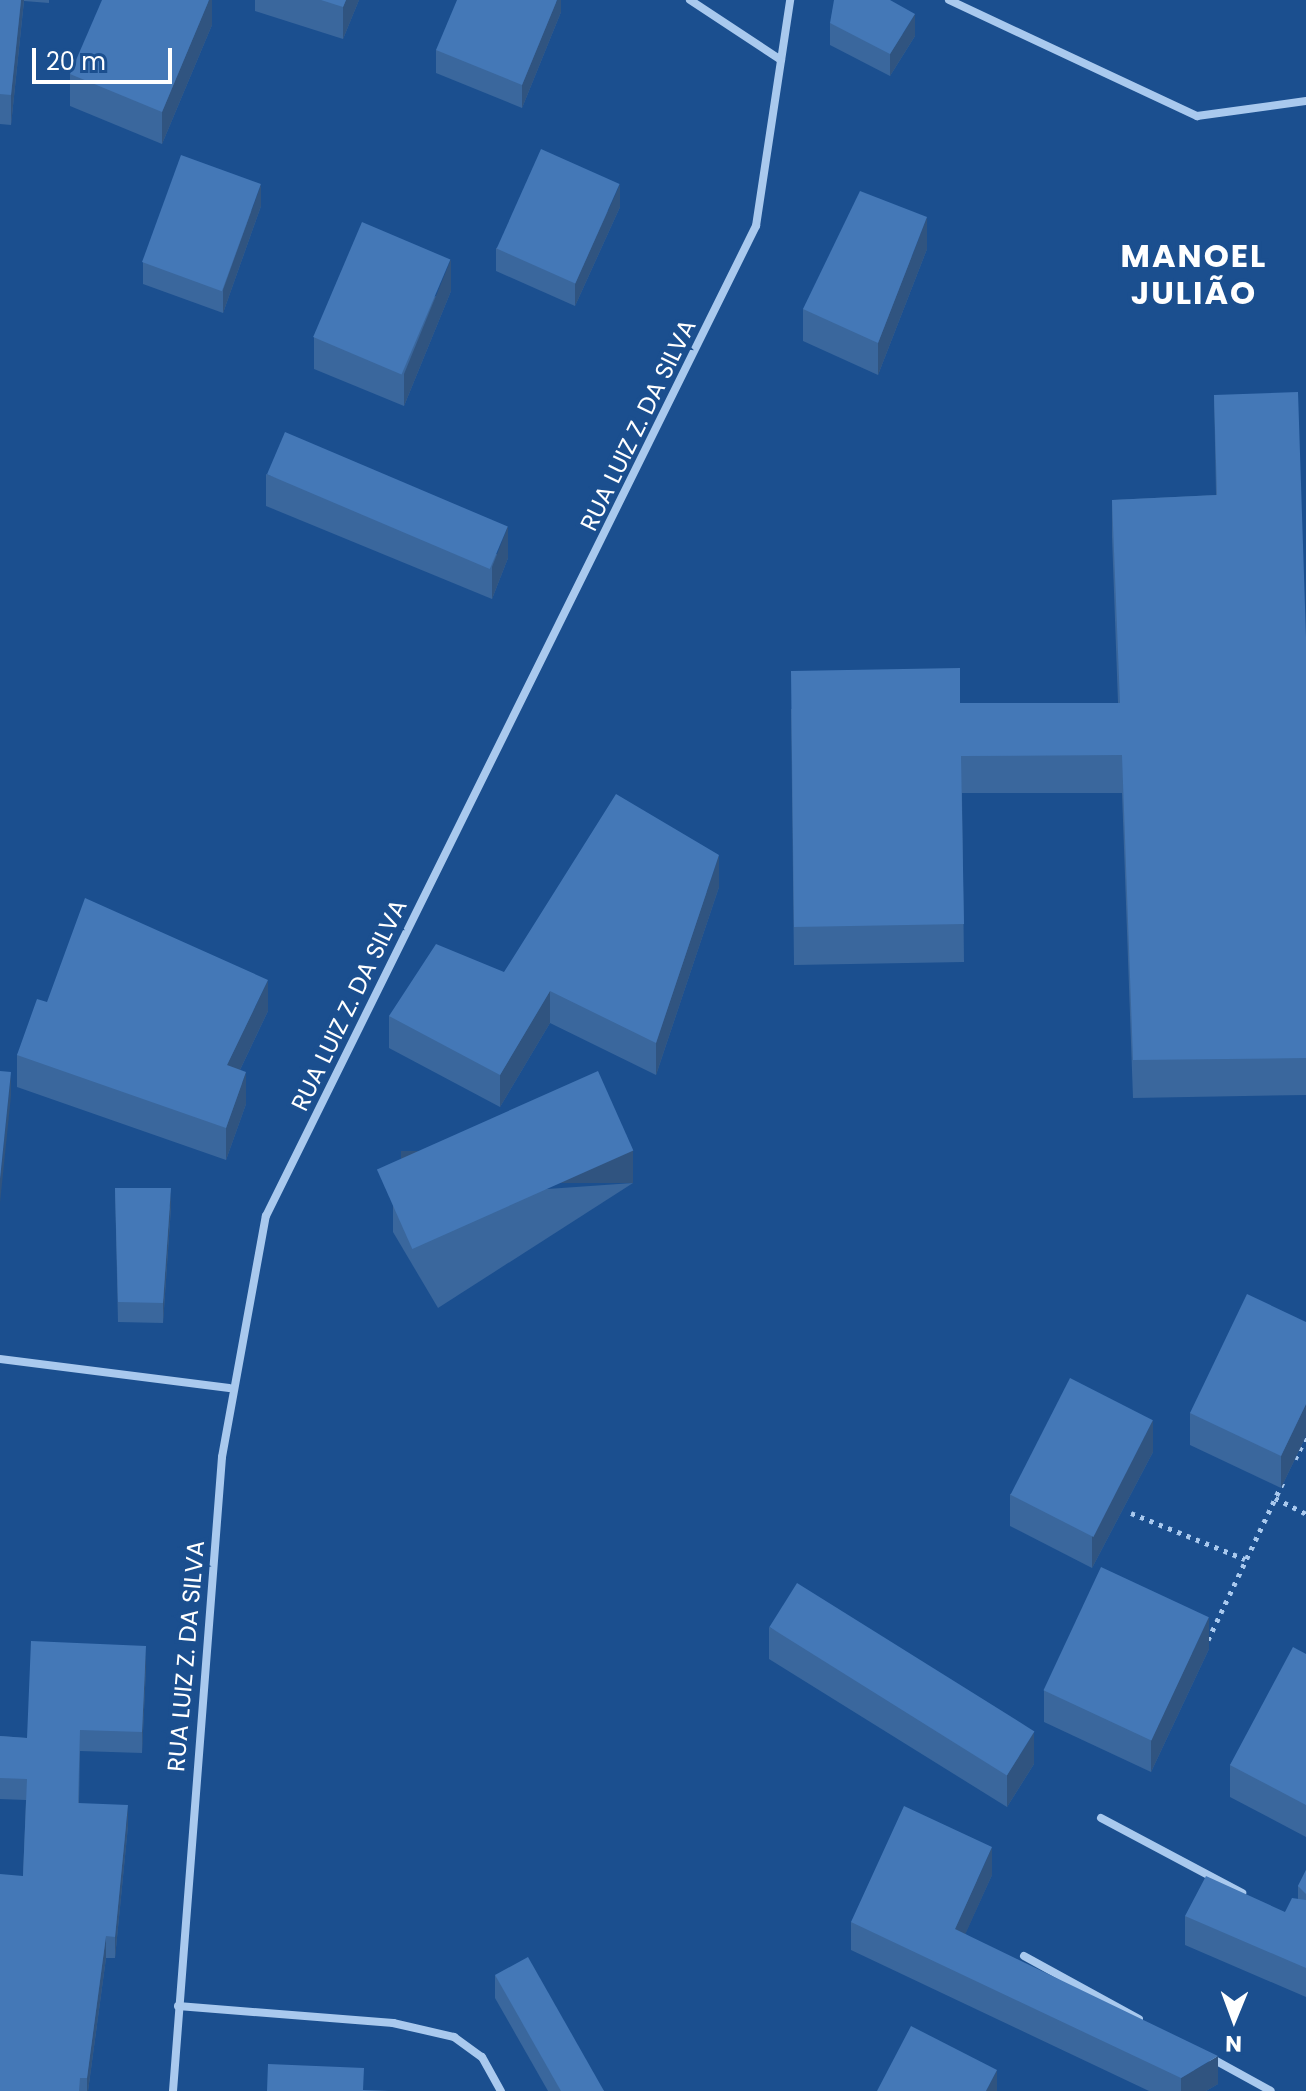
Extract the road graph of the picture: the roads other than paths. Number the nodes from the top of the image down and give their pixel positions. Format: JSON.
{"nodes":[{"id":1,"x":690,"y":0,"type":"edge"},
{"id":2,"x":790,"y":0,"type":"edge"},
{"id":3,"x":949,"y":0,"type":"edge"},
{"id":4,"x":781,"y":60,"type":"junction"},
{"id":5,"x":1306,"y":101,"type":"edge"},
{"id":6,"x":0,"y":1359,"type":"edge"},
{"id":7,"x":229,"y":1388,"type":"junction"},
{"id":8,"x":1101,"y":1818,"type":"dead end"},
{"id":9,"x":1251,"y":1898,"type":"edge"},
{"id":10,"x":1024,"y":1956,"type":"dead end"},
{"id":11,"x":178,"y":2006,"type":"junction"},
{"id":12,"x":1148,"y":2023,"type":"edge"},
{"id":13,"x":1203,"y":2053,"type":"edge"},
{"id":14,"x":173,"y":2091,"type":"edge"},
{"id":15,"x":501,"y":2091,"type":"edge"},
{"id":16,"x":1271,"y":2091,"type":"edge"}],
"edges":[{"from":1,"to":4,"type":"street"},
{"from":2,"to":4,"type":"street","name":"RUA LUIZ Z. DA SILVA"},
{"from":3,"to":5,"type":"street"},
{"from":4,"to":7,"type":"street","name":"RUA LUIZ Z. DA SILVA"},
{"from":6,"to":7,"type":"street"},
{"from":7,"to":11,"type":"street","name":"RUA LUIZ Z. DA SILVA"},
{"from":8,"to":9,"type":"street"},
{"from":10,"to":12,"type":"street"},
{"from":11,"to":14,"type":"street","name":"RUA LUIZ Z. DA SILVA"},
{"from":11,"to":15,"type":"street"},
{"from":13,"to":16,"type":"street"}]}
